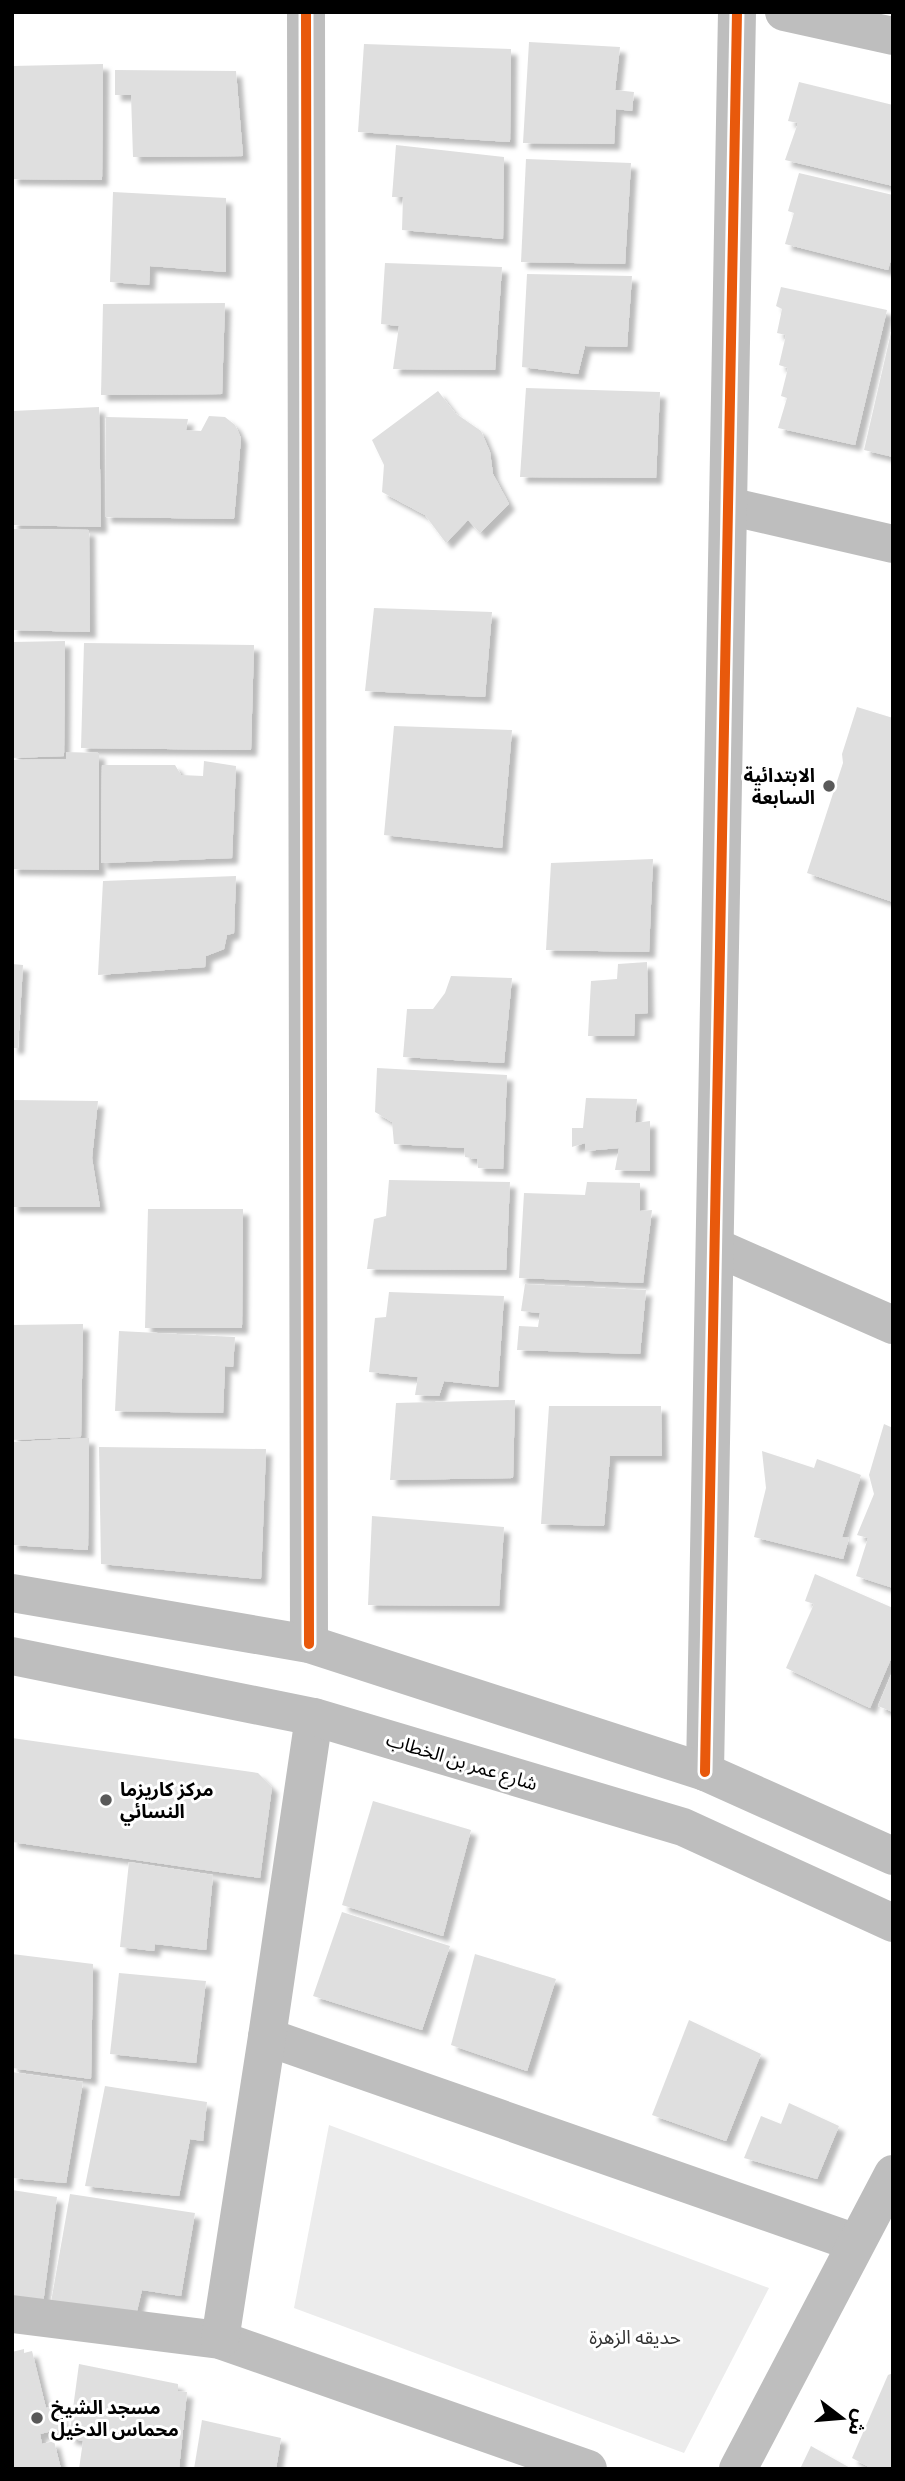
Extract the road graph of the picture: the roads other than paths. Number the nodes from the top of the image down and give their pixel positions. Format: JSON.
{"nodes":[{"id":1,"x":306,"y":12,"type":"edge"},
{"id":2,"x":737,"y":12,"type":"edge"},
{"id":3,"x":783,"y":12,"type":"edge"},
{"id":4,"x":893,"y":36,"type":"edge"},
{"id":5,"x":728,"y":506,"type":"junction"},
{"id":6,"x":893,"y":544,"type":"edge"},
{"id":7,"x":715,"y":1247,"type":"junction"},
{"id":8,"x":893,"y":1325,"type":"edge"},
{"id":9,"x":12,"y":1593,"type":"edge"},
{"id":10,"x":309,"y":1644,"type":"junction"},
{"id":11,"x":12,"y":1656,"type":"edge"},
{"id":12,"x":314,"y":1717,"type":"junction"},
{"id":13,"x":705,"y":1772,"type":"junction"},
{"id":14,"x":893,"y":1856,"type":"edge"},
{"id":15,"x":893,"y":1923,"type":"edge"},
{"id":16,"x":267,"y":2037,"type":"junction"},
{"id":17,"x":893,"y":2174,"type":"edge"},
{"id":18,"x":856,"y":2243,"type":"junction"},
{"id":19,"x":12,"y":2314,"type":"edge"},
{"id":20,"x":220,"y":2340,"type":"junction"},
{"id":21,"x":588,"y":2469,"type":"edge"},
{"id":22,"x":738,"y":2469,"type":"edge"}],
"edges":[{"from":1,"to":10,"type":"street"},
{"from":2,"to":5,"type":"street"},
{"from":3,"to":4,"type":"street"},
{"from":5,"to":6,"type":"street"},
{"from":5,"to":7,"type":"street"},
{"from":7,"to":8,"type":"street"},
{"from":7,"to":13,"type":"street"},
{"from":9,"to":10,"type":"street"},
{"from":10,"to":13,"type":"street"},
{"from":11,"to":12,"type":"street","name":"شارع عمر بن الخطاب"},
{"from":12,"to":15,"type":"street","name":"شارع عمر بن الخطاب"},
{"from":12,"to":16,"type":"street"},
{"from":13,"to":14,"type":"street"},
{"from":16,"to":18,"type":"street"},
{"from":16,"to":20,"type":"street"},
{"from":17,"to":18,"type":"street"},
{"from":18,"to":22,"type":"street"},
{"from":19,"to":20,"type":"street"},
{"from":20,"to":21,"type":"street"}]}
